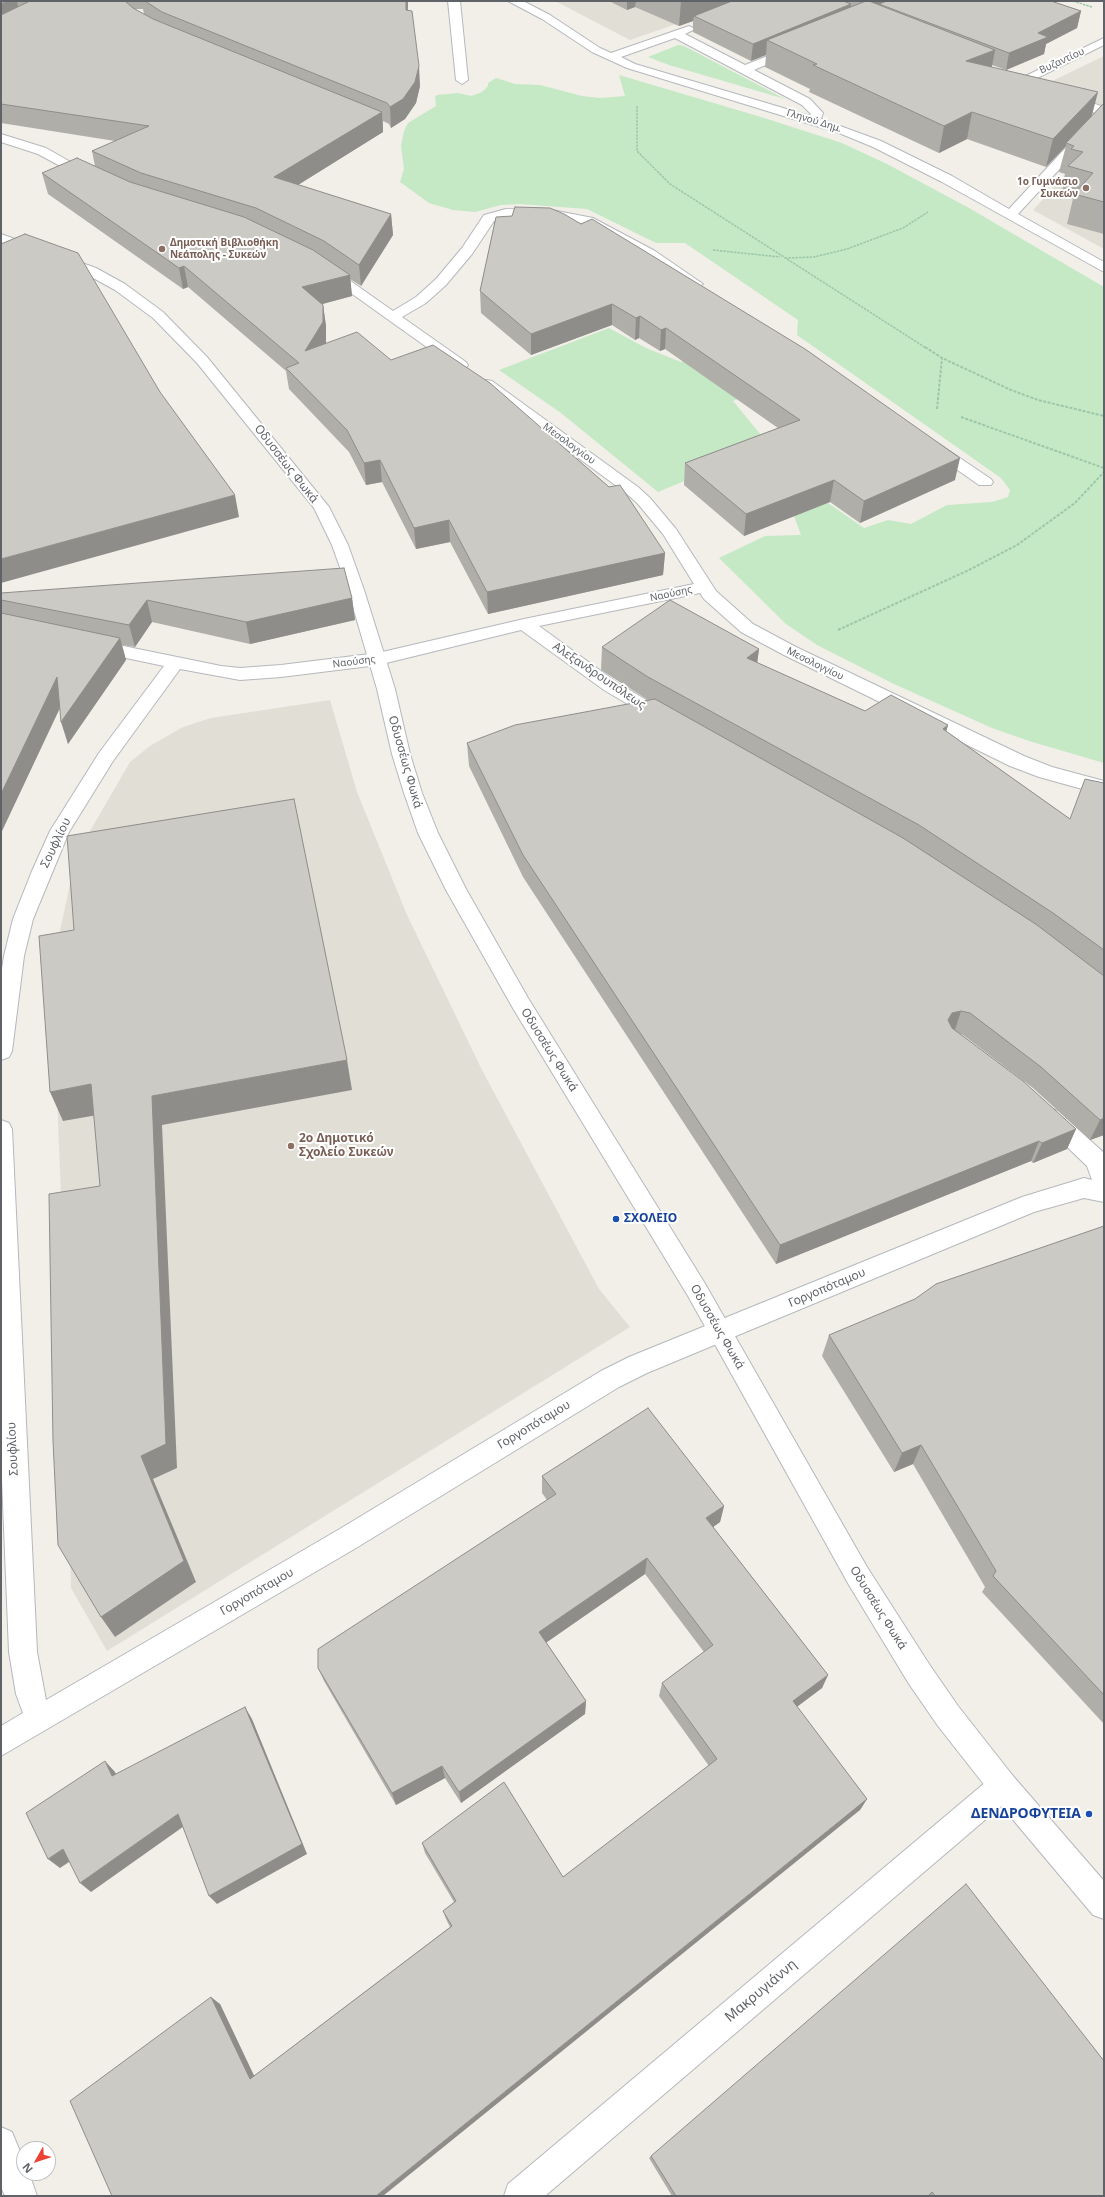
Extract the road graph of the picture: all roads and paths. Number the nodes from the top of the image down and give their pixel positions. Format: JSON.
{"nodes":[{"id":1,"x":454,"y":1,"type":"edge"},
{"id":2,"x":514,"y":1,"type":"edge"},
{"id":3,"x":1073,"y":1,"type":"edge"},
{"id":4,"x":1098,"y":9,"type":"dead end"},
{"id":5,"x":697,"y":26,"type":"edge"},
{"id":6,"x":676,"y":34,"type":"junction"},
{"id":7,"x":1104,"y":41,"type":"edge"},
{"id":8,"x":800,"y":47,"type":"edge"},
{"id":9,"x":610,"y":57,"type":"junction"},
{"id":10,"x":744,"y":70,"type":"junction"},
{"id":11,"x":1006,"y":77,"type":"edge"},
{"id":12,"x":462,"y":80,"type":"dead end"},
{"id":13,"x":1019,"y":82,"type":"junction"},
{"id":14,"x":1034,"y":87,"type":"edge"},
{"id":15,"x":1056,"y":95,"type":"edge"},
{"id":16,"x":638,"y":100,"type":"dead end"},
{"id":17,"x":814,"y":122,"type":"junction"},
{"id":18,"x":1,"y":138,"type":"edge"},
{"id":19,"x":102,"y":182,"type":"edge"},
{"id":20,"x":929,"y":211,"type":"dead end"},
{"id":21,"x":1010,"y":215,"type":"junction"},
{"id":22,"x":1,"y":238,"type":"edge"},
{"id":23,"x":650,"y":254,"type":"junction"},
{"id":24,"x":783,"y":258,"type":"junction"},
{"id":25,"x":315,"y":264,"type":"edge"},
{"id":26,"x":1104,"y":268,"type":"edge"},
{"id":27,"x":708,"y":291,"type":"edge"},
{"id":28,"x":394,"y":316,"type":"junction"},
{"id":29,"x":942,"y":358,"type":"junction"},
{"id":30,"x":937,"y":408,"type":"junction"},
{"id":31,"x":944,"y":411,"type":"dead end"},
{"id":32,"x":958,"y":416,"type":"dead end"},
{"id":33,"x":1104,"y":416,"type":"edge"},
{"id":34,"x":899,"y":424,"type":"joint"},
{"id":35,"x":1104,"y":468,"type":"edge"},
{"id":36,"x":1104,"y":472,"type":"edge"},
{"id":37,"x":985,"y":482,"type":"dead end"},
{"id":38,"x":704,"y":587,"type":"junction"},
{"id":39,"x":524,"y":624,"type":"junction"},
{"id":40,"x":77,"y":643,"type":"edge"},
{"id":41,"x":790,"y":651,"type":"junction"},
{"id":42,"x":378,"y":659,"type":"junction"},
{"id":43,"x":176,"y":663,"type":"junction"},
{"id":44,"x":675,"y":725,"type":"edge"},
{"id":45,"x":1104,"y":788,"type":"edge"},
{"id":46,"x":1,"y":1051,"type":"edge"},
{"id":47,"x":1033,"y":1102,"type":"edge"},
{"id":48,"x":1,"y":1129,"type":"edge"},
{"id":49,"x":1097,"y":1188,"type":"edge"},
{"id":50,"x":718,"y":1331,"type":"junction"},
{"id":51,"x":39,"y":1719,"type":"junction"},
{"id":52,"x":1,"y":1742,"type":"edge"},
{"id":53,"x":1003,"y":1786,"type":"junction"},
{"id":54,"x":1104,"y":1904,"type":"edge"},
{"id":55,"x":1,"y":2143,"type":"edge"},
{"id":56,"x":21,"y":2196,"type":"edge"},
{"id":57,"x":520,"y":2196,"type":"edge"}],
"edges":[{"from":1,"to":12,"type":"street"},
{"from":2,"to":9,"type":"street","name":"Γληνού Δημ."},
{"from":3,"to":4,"type":"path"},
{"from":5,"to":6,"type":"street"},
{"from":6,"to":9,"type":"street"},
{"from":6,"to":10,"type":"street"},
{"from":7,"to":13,"type":"street","name":"Βυζαντίου"},
{"from":8,"to":10,"type":"street"},
{"from":9,"to":17,"type":"street","name":"Γληνού Δημ."},
{"from":10,"to":17,"type":"street"},
{"from":11,"to":13,"type":"street","name":"Βυζαντίου"},
{"from":13,"to":14,"type":"street","name":"Βυζαντίου"},
{"from":15,"to":21,"type":"street"},
{"from":16,"to":24,"type":"path"},
{"from":17,"to":21,"type":"street","name":"Γληνού Δημ."},
{"from":18,"to":19,"type":"street"},
{"from":20,"to":24,"type":"path"},
{"from":21,"to":26,"type":"street","name":"Γληνού Δημ."},
{"from":22,"to":42,"type":"street","name":"Οδυσσέως Φωκά"},
{"from":23,"to":24,"type":"path"},
{"from":23,"to":27,"type":"street"},
{"from":23,"to":28,"type":"street"},
{"from":24,"to":29,"type":"path"},
{"from":25,"to":28,"type":"street","name":"Μεσολογγίου"},
{"from":28,"to":38,"type":"street","name":"Μεσολογγίου"},
{"from":29,"to":30,"type":"path"},
{"from":29,"to":33,"type":"path"},
{"from":30,"to":31,"type":"path"},
{"from":30,"to":34,"type":"path"},
{"from":32,"to":35,"type":"path"},
{"from":34,"to":37,"type":"street"},
{"from":36,"to":41,"type":"path"},
{"from":38,"to":39,"type":"street","name":"Ναούσης"},
{"from":38,"to":41,"type":"street","name":"Μεσολογγίου"},
{"from":39,"to":42,"type":"street","name":"Ναούσης"},
{"from":39,"to":44,"type":"street","name":"Αλεξανδρουπόλεως"},
{"from":40,"to":43,"type":"street","name":"Ναούσης"},
{"from":41,"to":45,"type":"street","name":"Μεσολογγίου"},
{"from":42,"to":43,"type":"street","name":"Ναούσης"},
{"from":42,"to":50,"type":"street","name":"Οδυσσέως Φωκά"},
{"from":43,"to":46,"type":"street","name":"Σουφλίου"},
{"from":47,"to":49,"type":"street"},
{"from":48,"to":51,"type":"street","name":"Σουφλίου"},
{"from":49,"to":50,"type":"street","name":"Γοργοπόταμου"},
{"from":50,"to":51,"type":"street","name":"Γοργοπόταμου"},
{"from":50,"to":53,"type":"street","name":"Οδυσσέως Φωκά"},
{"from":51,"to":52,"type":"street","name":"Γοργοπόταμου"},
{"from":53,"to":54,"type":"street","name":"Οδυσσέως Φωκά"},
{"from":53,"to":57,"type":"street","name":"Μακρυγιάννη"},
{"from":55,"to":56,"type":"street"}]}
